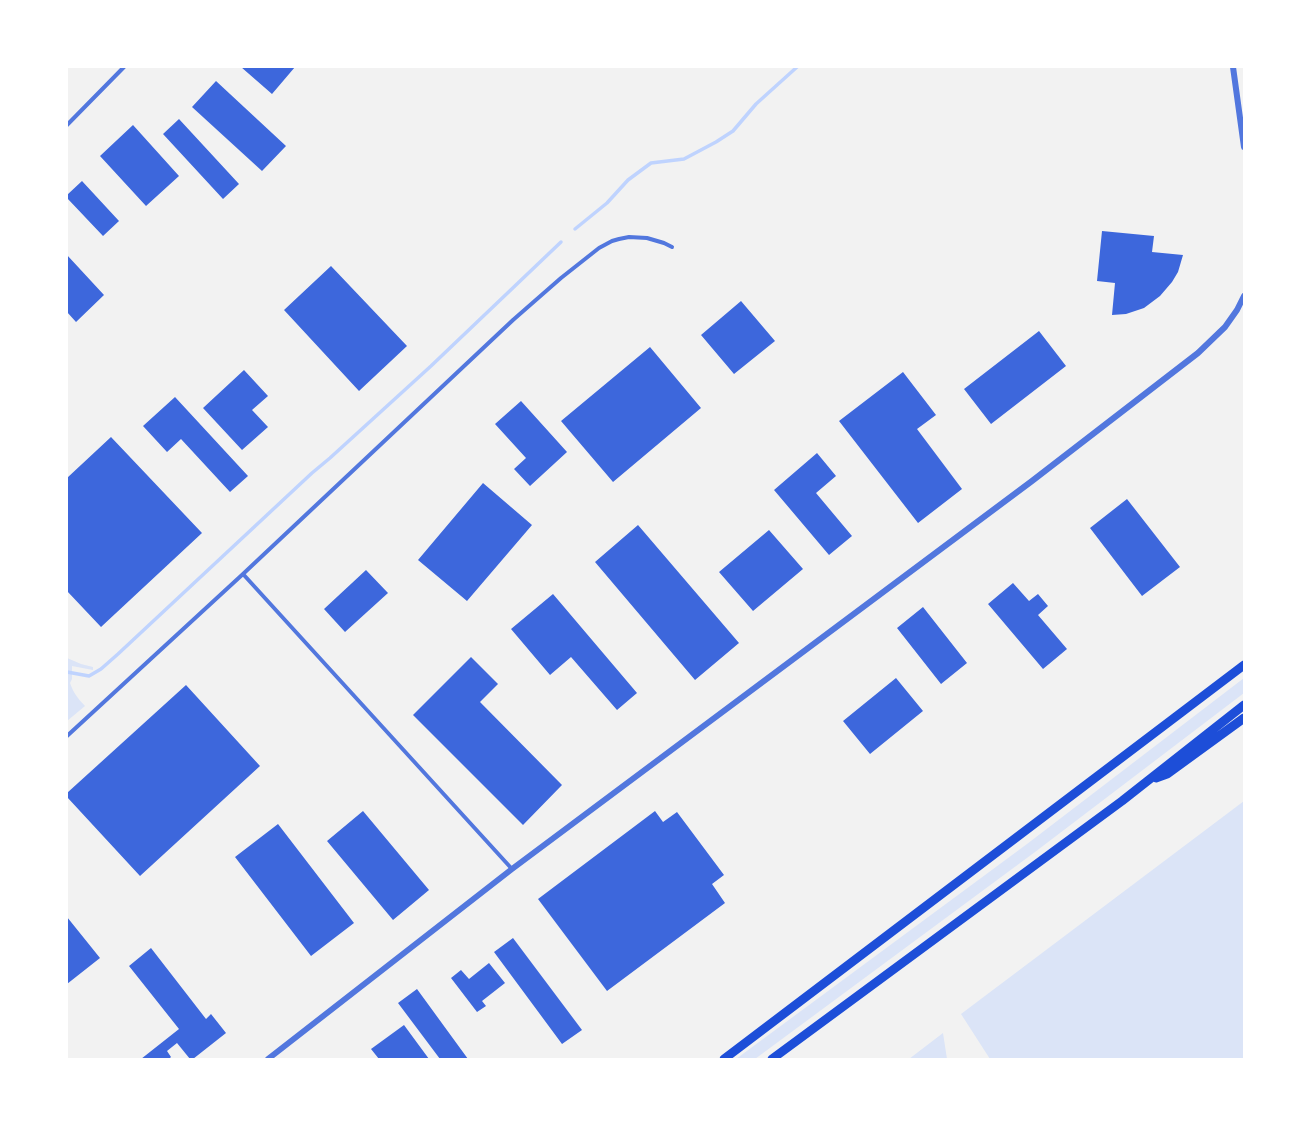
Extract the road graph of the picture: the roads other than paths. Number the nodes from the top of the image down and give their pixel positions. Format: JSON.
{"nodes":[{"id":1,"x":124,"y":67,"type":"edge"},
{"id":2,"x":1233,"y":67,"type":"edge"},
{"id":3,"x":67,"y":125,"type":"edge"},
{"id":4,"x":1244,"y":147,"type":"edge"},
{"id":5,"x":672,"y":247,"type":"dead end"},
{"id":6,"x":1244,"y":296,"type":"edge"},
{"id":7,"x":243,"y":574,"type":"junction"},
{"id":8,"x":1244,"y":665,"type":"edge"},
{"id":9,"x":1244,"y":705,"type":"edge"},
{"id":10,"x":1244,"y":718,"type":"edge"},
{"id":11,"x":67,"y":736,"type":"edge"},
{"id":12,"x":1146,"y":782,"type":"junction"},
{"id":13,"x":512,"y":869,"type":"junction"},
{"id":14,"x":268,"y":1059,"type":"edge"},
{"id":15,"x":724,"y":1059,"type":"edge"},
{"id":16,"x":772,"y":1059,"type":"edge"}],
"edges":[{"from":1,"to":3,"type":"street"},
{"from":2,"to":4,"type":"street"},
{"from":5,"to":7,"type":"street"},
{"from":6,"to":13,"type":"street"},
{"from":7,"to":11,"type":"street"},
{"from":7,"to":13,"type":"street"},
{"from":8,"to":15,"type":"highway"},
{"from":9,"to":12,"type":"highway"},
{"from":10,"to":12,"type":"highway"},
{"from":12,"to":16,"type":"highway"},
{"from":13,"to":14,"type":"street"}]}
